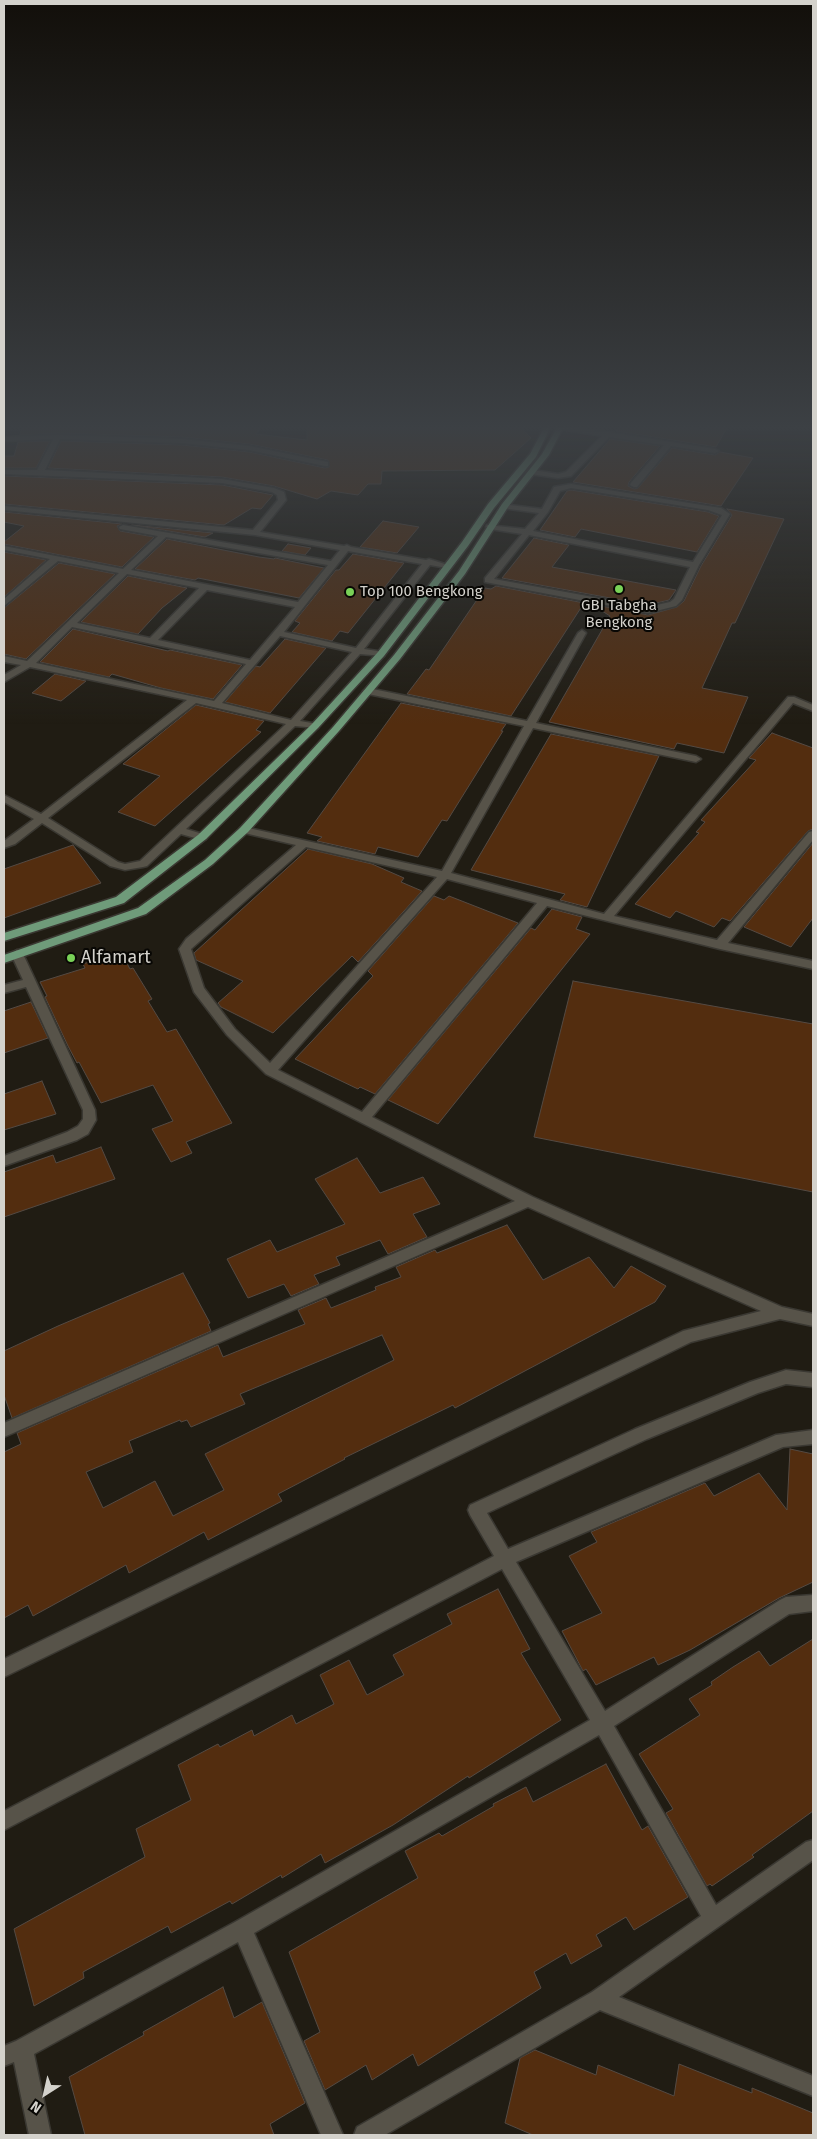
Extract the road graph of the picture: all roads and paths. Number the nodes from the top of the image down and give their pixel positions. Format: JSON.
{"nodes":[{"id":1,"x":117,"y":526,"type":"edge"},
{"id":2,"x":184,"y":526,"type":"edge"},
{"id":3,"x":261,"y":526,"type":"edge"},
{"id":4,"x":477,"y":526,"type":"edge"},
{"id":5,"x":532,"y":526,"type":"edge"},
{"id":6,"x":719,"y":526,"type":"edge"},
{"id":7,"x":490,"y":527,"type":"joint"},
{"id":8,"x":527,"y":532,"type":"junction"},
{"id":9,"x":255,"y":533,"type":"junction"},
{"id":10,"x":163,"y":535,"type":"junction"},
{"id":11,"x":347,"y":547,"type":"junction"},
{"id":12,"x":4,"y":548,"type":"edge"},
{"id":13,"x":57,"y":556,"type":"junction"},
{"id":14,"x":428,"y":561,"type":"junction"},
{"id":15,"x":333,"y":564,"type":"junction"},
{"id":16,"x":696,"y":565,"type":"junction"},
{"id":17,"x":447,"y":566,"type":"junction"},
{"id":18,"x":125,"y":570,"type":"junction"},
{"id":19,"x":206,"y":586,"type":"junction"},
{"id":20,"x":4,"y":603,"type":"edge"},
{"id":21,"x":299,"y":605,"type":"junction"},
{"id":22,"x":69,"y":624,"type":"junction"},
{"id":23,"x":278,"y":633,"type":"junction"},
{"id":24,"x":582,"y":633,"type":"dead end"},
{"id":25,"x":152,"y":641,"type":"junction"},
{"id":26,"x":358,"y":651,"type":"junction"},
{"id":27,"x":381,"y":654,"type":"junction"},
{"id":28,"x":4,"y":659,"type":"edge"},
{"id":29,"x":253,"y":662,"type":"junction"},
{"id":30,"x":29,"y":664,"type":"junction"},
{"id":31,"x":4,"y":679,"type":"edge"},
{"id":32,"x":368,"y":691,"type":"junction"},
{"id":33,"x":195,"y":699,"type":"junction"},
{"id":34,"x":216,"y":704,"type":"junction"},
{"id":35,"x":813,"y":708,"type":"edge"},
{"id":36,"x":293,"y":723,"type":"junction"},
{"id":37,"x":530,"y":723,"type":"junction"},
{"id":38,"x":315,"y":726,"type":"junction"},
{"id":39,"x":696,"y":759,"type":"dead end"},
{"id":40,"x":4,"y":798,"type":"edge"},
{"id":41,"x":41,"y":818,"type":"junction"},
{"id":42,"x":179,"y":830,"type":"junction"},
{"id":43,"x":244,"y":830,"type":"junction"},
{"id":44,"x":813,"y":834,"type":"edge"},
{"id":45,"x":202,"y":838,"type":"junction"},
{"id":46,"x":304,"y":843,"type":"junction"},
{"id":47,"x":4,"y":845,"type":"edge"},
{"id":48,"x":445,"y":875,"type":"junction"},
{"id":49,"x":545,"y":901,"type":"junction"},
{"id":50,"x":606,"y":918,"type":"junction"},
{"id":51,"x":4,"y":937,"type":"edge"},
{"id":52,"x":720,"y":945,"type":"junction"},
{"id":53,"x":17,"y":954,"type":"junction"},
{"id":54,"x":4,"y":958,"type":"edge"},
{"id":55,"x":813,"y":965,"type":"edge"},
{"id":56,"x":30,"y":982,"type":"junction"},
{"id":57,"x":4,"y":989,"type":"edge"},
{"id":58,"x":270,"y":1071,"type":"junction"},
{"id":59,"x":363,"y":1119,"type":"junction"},
{"id":60,"x":4,"y":1161,"type":"edge"},
{"id":61,"x":528,"y":1200,"type":"junction"},
{"id":62,"x":780,"y":1313,"type":"junction"},
{"id":63,"x":813,"y":1320,"type":"edge"},
{"id":64,"x":813,"y":1380,"type":"edge"},
{"id":65,"x":4,"y":1430,"type":"edge"},
{"id":66,"x":813,"y":1437,"type":"edge"},
{"id":67,"x":505,"y":1559,"type":"junction"},
{"id":68,"x":813,"y":1603,"type":"edge"},
{"id":69,"x":4,"y":1668,"type":"edge"},
{"id":70,"x":602,"y":1723,"type":"junction"},
{"id":71,"x":4,"y":1821,"type":"edge"},
{"id":72,"x":813,"y":1849,"type":"edge"},
{"id":73,"x":714,"y":1920,"type":"junction"},
{"id":74,"x":242,"y":1929,"type":"junction"},
{"id":75,"x":599,"y":1999,"type":"junction"},
{"id":76,"x":13,"y":2053,"type":"edge"},
{"id":77,"x":813,"y":2086,"type":"edge"},
{"id":78,"x":40,"y":2135,"type":"edge"},
{"id":79,"x":332,"y":2135,"type":"edge"},
{"id":80,"x":365,"y":2135,"type":"edge"}],
"edges":[{"from":1,"to":10,"type":"street"},
{"from":2,"to":9,"type":"street"},
{"from":3,"to":9,"type":"street"},
{"from":4,"to":17,"type":"main road"},
{"from":5,"to":8,"type":"street"},
{"from":6,"to":16,"type":"street"},
{"from":7,"to":8,"type":"street"},
{"from":7,"to":32,"type":"main road"},
{"from":8,"to":16,"type":"street"},
{"from":8,"to":16,"type":"street"},
{"from":9,"to":11,"type":"street"},
{"from":10,"to":15,"type":"street"},
{"from":10,"to":18,"type":"street"},
{"from":11,"to":14,"type":"street"},
{"from":11,"to":15,"type":"street"},
{"from":12,"to":13,"type":"street"},
{"from":13,"to":18,"type":"street"},
{"from":13,"to":20,"type":"street"},
{"from":14,"to":17,"type":"street"},
{"from":14,"to":26,"type":"street"},
{"from":15,"to":21,"type":"street"},
{"from":17,"to":27,"type":"main road"},
{"from":18,"to":19,"type":"street"},
{"from":18,"to":22,"type":"street"},
{"from":19,"to":21,"type":"street"},
{"from":19,"to":25,"type":"street"},
{"from":21,"to":23,"type":"street"},
{"from":22,"to":25,"type":"street"},
{"from":22,"to":30,"type":"street"},
{"from":23,"to":26,"type":"street"},
{"from":23,"to":29,"type":"street"},
{"from":24,"to":37,"type":"street"},
{"from":25,"to":29,"type":"street"},
{"from":26,"to":27,"type":"street"},
{"from":26,"to":36,"type":"street"},
{"from":27,"to":38,"type":"main road"},
{"from":28,"to":30,"type":"street"},
{"from":29,"to":34,"type":"street"},
{"from":30,"to":31,"type":"street"},
{"from":30,"to":33,"type":"street"},
{"from":32,"to":37,"type":"street"},
{"from":32,"to":43,"type":"main road"},
{"from":33,"to":34,"type":"street"},
{"from":33,"to":41,"type":"street"},
{"from":34,"to":36,"type":"street"},
{"from":35,"to":50,"type":"street"},
{"from":36,"to":38,"type":"street"},
{"from":36,"to":42,"type":"street"},
{"from":37,"to":39,"type":"street"},
{"from":37,"to":48,"type":"street"},
{"from":38,"to":45,"type":"main road"},
{"from":40,"to":41,"type":"street"},
{"from":41,"to":42,"type":"street"},
{"from":41,"to":47,"type":"street"},
{"from":42,"to":45,"type":"street"},
{"from":43,"to":46,"type":"street"},
{"from":43,"to":53,"type":"main road"},
{"from":44,"to":52,"type":"street"},
{"from":45,"to":51,"type":"main road"},
{"from":46,"to":48,"type":"street"},
{"from":46,"to":58,"type":"street"},
{"from":48,"to":49,"type":"street"},
{"from":48,"to":58,"type":"street"},
{"from":49,"to":50,"type":"street"},
{"from":49,"to":59,"type":"street"},
{"from":50,"to":52,"type":"street"},
{"from":52,"to":55,"type":"street"},
{"from":53,"to":54,"type":"main road"},
{"from":53,"to":56,"type":"street"},
{"from":56,"to":57,"type":"street"},
{"from":56,"to":60,"type":"street"},
{"from":58,"to":59,"type":"street"},
{"from":59,"to":61,"type":"street"},
{"from":61,"to":62,"type":"street"},
{"from":61,"to":65,"type":"street"},
{"from":62,"to":63,"type":"street"},
{"from":62,"to":69,"type":"street"},
{"from":64,"to":67,"type":"street"},
{"from":66,"to":67,"type":"street"},
{"from":67,"to":70,"type":"street"},
{"from":67,"to":71,"type":"street"},
{"from":68,"to":70,"type":"street"},
{"from":70,"to":73,"type":"street"},
{"from":70,"to":74,"type":"street"},
{"from":72,"to":73,"type":"street"},
{"from":73,"to":75,"type":"street"},
{"from":74,"to":76,"type":"street"},
{"from":74,"to":79,"type":"street"},
{"from":75,"to":77,"type":"street"},
{"from":75,"to":80,"type":"street"},
{"from":76,"to":78,"type":"street"}]}
